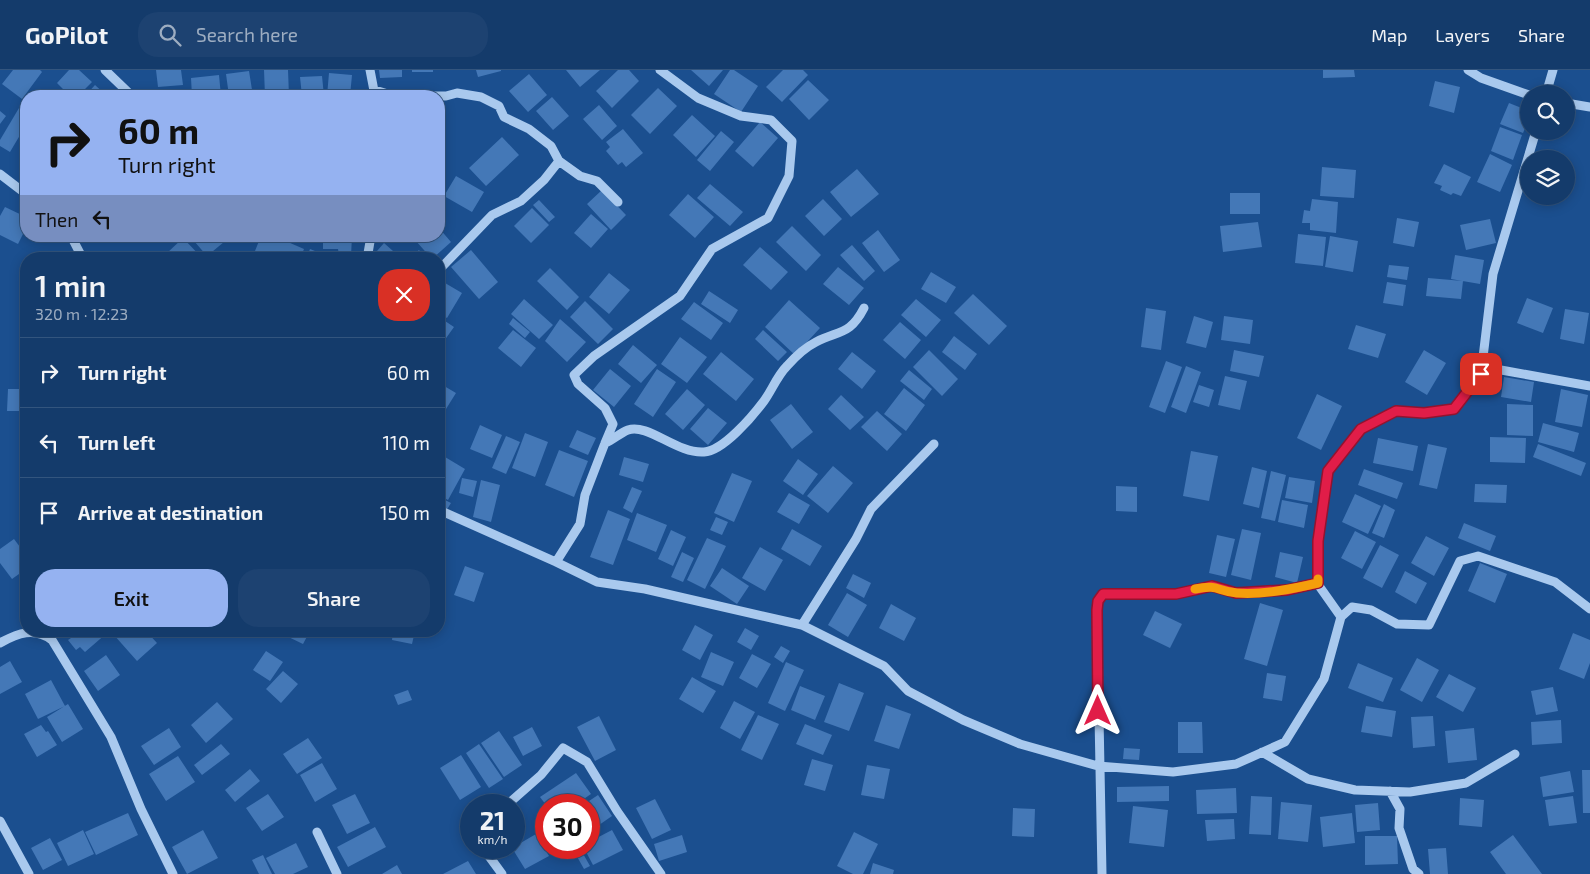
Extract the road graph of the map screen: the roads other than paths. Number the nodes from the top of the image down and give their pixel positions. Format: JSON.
{"nodes":[{"id":1,"x":104,"y":70,"type":"edge"},
{"id":2,"x":370,"y":70,"type":"edge"},
{"id":3,"x":660,"y":70,"type":"edge"},
{"id":4,"x":1468,"y":70,"type":"edge"},
{"id":5,"x":1553,"y":70,"type":"edge"},
{"id":6,"x":1549,"y":85,"type":"edge"},
{"id":7,"x":126,"y":90,"type":"edge"},
{"id":8,"x":374,"y":90,"type":"edge"},
{"id":9,"x":1520,"y":91,"type":"edge"},
{"id":10,"x":445,"y":96,"type":"edge"},
{"id":11,"x":1575,"y":104,"type":"edge"},
{"id":12,"x":1590,"y":107,"type":"edge"},
{"id":13,"x":1533,"y":140,"type":"edge"},
{"id":14,"x":559,"y":161,"type":"junction"},
{"id":15,"x":0,"y":174,"type":"edge"},
{"id":16,"x":20,"y":189,"type":"edge"},
{"id":17,"x":618,"y":202,"type":"dead end"},
{"id":18,"x":445,"y":264,"type":"edge"},
{"id":19,"x":864,"y":308,"type":"dead end"},
{"id":20,"x":1481,"y":374,"type":"junction"},
{"id":21,"x":1590,"y":386,"type":"edge"},
{"id":22,"x":605,"y":443,"type":"junction"},
{"id":23,"x":934,"y":444,"type":"dead end"},
{"id":24,"x":445,"y":513,"type":"edge"},
{"id":25,"x":556,"y":562,"type":"junction"},
{"id":26,"x":1318,"y":583,"type":"junction"},
{"id":27,"x":1590,"y":609,"type":"edge"},
{"id":28,"x":1341,"y":617,"type":"junction"},
{"id":29,"x":802,"y":625,"type":"junction"},
{"id":30,"x":20,"y":633,"type":"edge"},
{"id":31,"x":46,"y":637,"type":"edge"},
{"id":32,"x":0,"y":643,"type":"edge"},
{"id":33,"x":1262,"y":752,"type":"junction"},
{"id":34,"x":1515,"y":754,"type":"dead end"},
{"id":35,"x":1098,"y":766,"type":"junction"},
{"id":36,"x":1390,"y":791,"type":"junction"},
{"id":37,"x":519,"y":794,"type":"edge"},
{"id":38,"x":0,"y":821,"type":"edge"},
{"id":39,"x":317,"y":832,"type":"dead end"},
{"id":40,"x":491,"y":859,"type":"edge"},
{"id":41,"x":29,"y":874,"type":"edge"},
{"id":42,"x":173,"y":874,"type":"edge"},
{"id":43,"x":336,"y":874,"type":"edge"},
{"id":44,"x":502,"y":874,"type":"edge"},
{"id":45,"x":661,"y":874,"type":"edge"},
{"id":46,"x":1102,"y":874,"type":"edge"},
{"id":47,"x":1418,"y":874,"type":"edge"}],
"edges":[{"from":1,"to":7,"type":"street"},
{"from":2,"to":8,"type":"street"},
{"from":3,"to":22,"type":"street"},
{"from":4,"to":9,"type":"street"},
{"from":5,"to":6,"type":"street"},
{"from":10,"to":14,"type":"street"},
{"from":11,"to":12,"type":"street"},
{"from":13,"to":20,"type":"street"},
{"from":14,"to":17,"type":"street"},
{"from":14,"to":18,"type":"street"},
{"from":15,"to":16,"type":"street"},
{"from":19,"to":22,"type":"street"},
{"from":20,"to":21,"type":"street"},
{"from":20,"to":26,"type":"street"},
{"from":22,"to":25,"type":"street"},
{"from":23,"to":29,"type":"street"},
{"from":24,"to":25,"type":"street"},
{"from":25,"to":29,"type":"street"},
{"from":26,"to":28,"type":"street"},
{"from":26,"to":35,"type":"street"},
{"from":27,"to":28,"type":"street"},
{"from":28,"to":33,"type":"street"},
{"from":29,"to":35,"type":"street"},
{"from":30,"to":32,"type":"street"},
{"from":31,"to":42,"type":"street"},
{"from":33,"to":35,"type":"street"},
{"from":33,"to":36,"type":"street"},
{"from":34,"to":36,"type":"street"},
{"from":35,"to":46,"type":"street"},
{"from":36,"to":47,"type":"street"},
{"from":37,"to":45,"type":"street"},
{"from":38,"to":41,"type":"street"},
{"from":39,"to":43,"type":"street"},
{"from":40,"to":44,"type":"street"}]}
